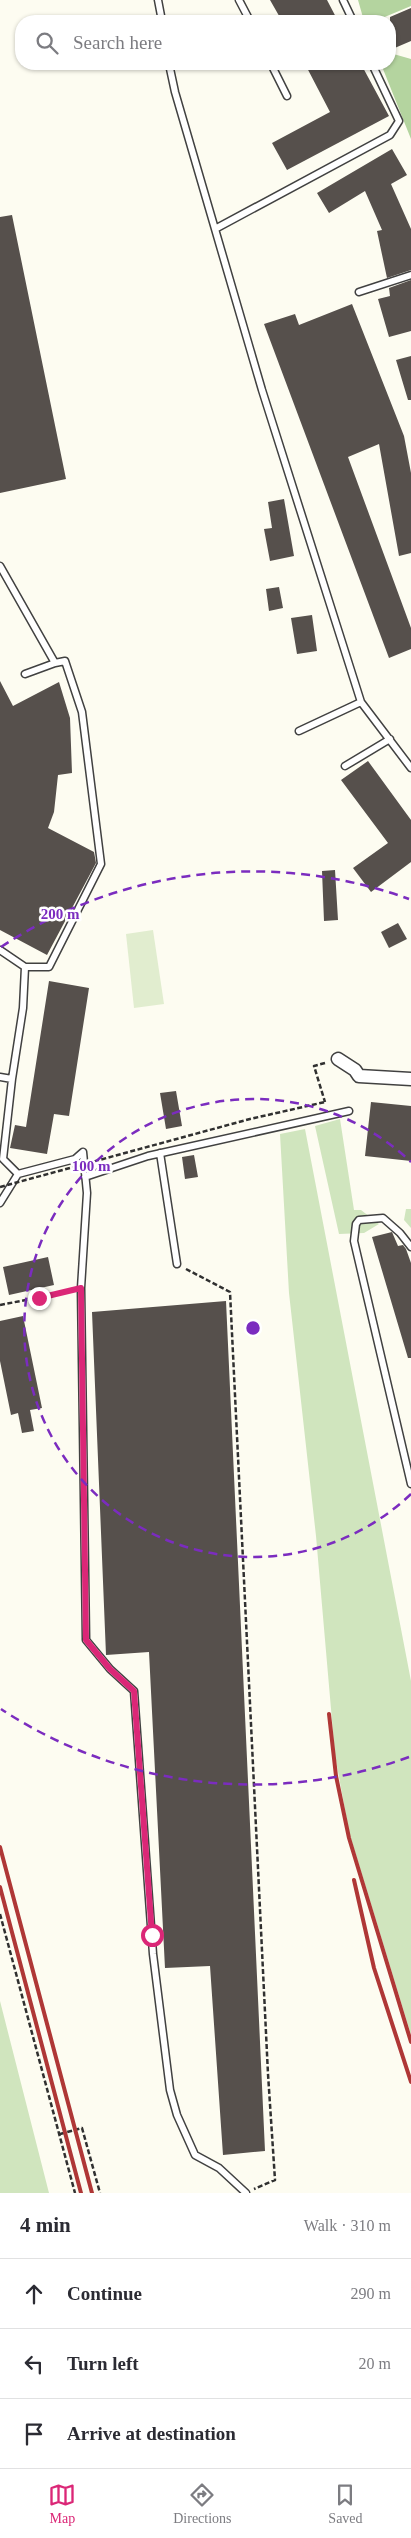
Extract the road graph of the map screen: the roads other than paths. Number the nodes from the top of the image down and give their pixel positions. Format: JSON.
{"nodes":[{"id":1,"x":158,"y":0,"type":"edge"},
{"id":2,"x":240,"y":0,"type":"edge"},
{"id":3,"x":343,"y":0,"type":"edge"},
{"id":4,"x":161,"y":15,"type":"edge"},
{"id":5,"x":247,"y":15,"type":"edge"},
{"id":6,"x":349,"y":15,"type":"edge"},
{"id":7,"x":170,"y":70,"type":"edge"},
{"id":8,"x":274,"y":70,"type":"edge"},
{"id":9,"x":375,"y":70,"type":"edge"},
{"id":10,"x":287,"y":96,"type":"dead end"},
{"id":11,"x":215,"y":229,"type":"junction"},
{"id":12,"x":411,"y":274,"type":"edge"},
{"id":13,"x":359,"y":292,"type":"dead end"},
{"id":14,"x":0,"y":566,"type":"edge"},
{"id":15,"x":55,"y":662,"type":"junction"},
{"id":16,"x":25,"y":674,"type":"dead end"},
{"id":17,"x":361,"y":702,"type":"junction"},
{"id":18,"x":299,"y":731,"type":"dead end"},
{"id":19,"x":390,"y":739,"type":"junction"},
{"id":20,"x":345,"y":766,"type":"dead end"},
{"id":21,"x":411,"y":768,"type":"edge"},
{"id":22,"x":0,"y":950,"type":"edge"},
{"id":23,"x":25,"y":967,"type":"junction"},
{"id":24,"x":338,"y":1059,"type":"road end"},
{"id":25,"x":0,"y":1077,"type":"edge"},
{"id":26,"x":12,"y":1079,"type":"junction"},
{"id":27,"x":411,"y":1079,"type":"edge"},
{"id":28,"x":349,"y":1111,"type":"dead end"},
{"id":29,"x":160,"y":1153,"type":"junction"},
{"id":30,"x":18,"y":1174,"type":"junction"},
{"id":31,"x":85,"y":1177,"type":"junction"},
{"id":32,"x":0,"y":1203,"type":"edge"},
{"id":33,"x":411,"y":1247,"type":"edge"},
{"id":34,"x":177,"y":1264,"type":"road end"},
{"id":35,"x":411,"y":1484,"type":"edge"},
{"id":36,"x":246,"y":2193,"type":"edge"}],
"edges":[{"from":1,"to":4,"type":"lane"},
{"from":2,"to":5,"type":"lane"},
{"from":3,"to":6,"type":"lane"},
{"from":7,"to":11,"type":"lane"},
{"from":8,"to":10,"type":"lane"},
{"from":9,"to":11,"type":"lane"},
{"from":11,"to":17,"type":"lane"},
{"from":12,"to":13,"type":"lane"},
{"from":14,"to":15,"type":"lane"},
{"from":15,"to":16,"type":"lane"},
{"from":15,"to":23,"type":"lane"},
{"from":17,"to":18,"type":"lane"},
{"from":17,"to":19,"type":"lane"},
{"from":19,"to":20,"type":"lane"},
{"from":19,"to":21,"type":"lane"},
{"from":22,"to":23,"type":"lane"},
{"from":23,"to":26,"type":"lane"},
{"from":24,"to":27,"type":"street"},
{"from":25,"to":26,"type":"lane"},
{"from":26,"to":30,"type":"lane"},
{"from":28,"to":29,"type":"lane"},
{"from":29,"to":31,"type":"lane"},
{"from":29,"to":34,"type":"lane"},
{"from":30,"to":31,"type":"lane"},
{"from":30,"to":32,"type":"lane"},
{"from":31,"to":36,"type":"lane"},
{"from":33,"to":35,"type":"lane"}]}
